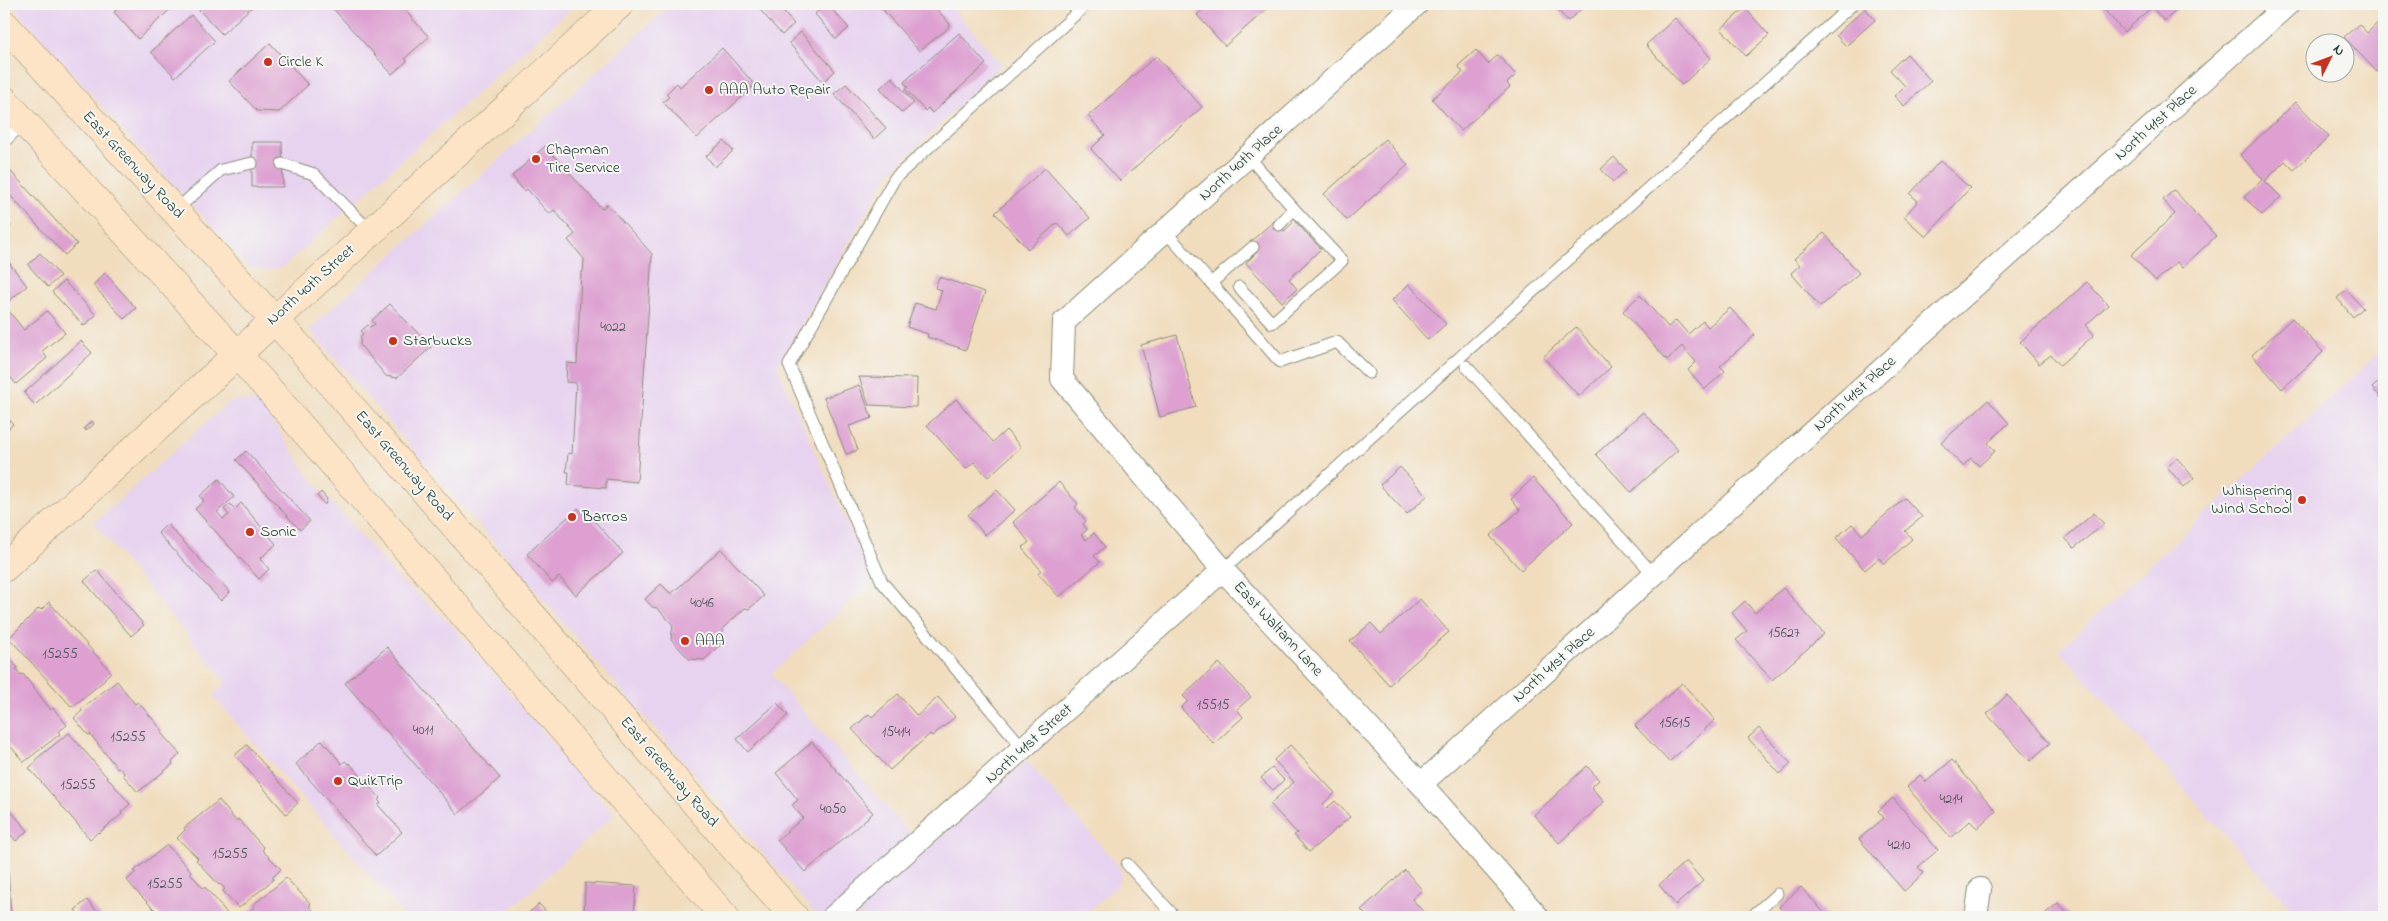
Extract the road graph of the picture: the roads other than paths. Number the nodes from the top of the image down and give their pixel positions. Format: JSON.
{"nodes":[{"id":1,"x":620,"y":4,"type":"edge"},
{"id":2,"x":1087,"y":4,"type":"edge"},
{"id":3,"x":1417,"y":4,"type":"edge"},
{"id":4,"x":1854,"y":4,"type":"edge"},
{"id":5,"x":2288,"y":4,"type":"edge"},
{"id":6,"x":4,"y":24,"type":"edge"},
{"id":7,"x":4,"y":100,"type":"edge"},
{"id":8,"x":24,"y":122,"type":"junction"},
{"id":9,"x":4,"y":142,"type":"edge"},
{"id":10,"x":1248,"y":156,"type":"junction"},
{"id":11,"x":252,"y":163,"type":"dead end"},
{"id":12,"x":282,"y":164,"type":"dead end"},
{"id":13,"x":1294,"y":209,"type":"junction"},
{"id":14,"x":176,"y":210,"type":"junction"},
{"id":15,"x":1279,"y":225,"type":"dead end"},
{"id":16,"x":1165,"y":231,"type":"junction"},
{"id":17,"x":370,"y":232,"type":"junction"},
{"id":18,"x":1253,"y":247,"type":"dead end"},
{"id":19,"x":1211,"y":283,"type":"junction"},
{"id":20,"x":1239,"y":287,"type":"dead end"},
{"id":21,"x":274,"y":319,"type":"junction"},
{"id":22,"x":1064,"y":322,"type":"joint"},
{"id":23,"x":237,"y":353,"type":"junction"},
{"id":24,"x":1466,"y":366,"type":"dead end"},
{"id":25,"x":1369,"y":373,"type":"dead end"},
{"id":26,"x":4,"y":568,"type":"edge"},
{"id":27,"x":1224,"y":570,"type":"junction"},
{"id":28,"x":1654,"y":575,"type":"junction"},
{"id":29,"x":1024,"y":749,"type":"junction"},
{"id":30,"x":1421,"y":784,"type":"junction"},
{"id":31,"x":1127,"y":864,"type":"dead end"},
{"id":32,"x":1980,"y":889,"type":"dead end"},
{"id":33,"x":1777,"y":894,"type":"dead end"},
{"id":34,"x":1528,"y":913,"type":"edge"},
{"id":35,"x":725,"y":917,"type":"edge"},
{"id":36,"x":794,"y":917,"type":"edge"},
{"id":37,"x":833,"y":917,"type":"edge"},
{"id":38,"x":1175,"y":917,"type":"edge"},
{"id":39,"x":1751,"y":917,"type":"edge"},
{"id":40,"x":1976,"y":917,"type":"edge"}],
"edges":[{"from":1,"to":17,"type":"main road","name":"North 40th Street"},
{"from":2,"to":29,"type":"lane"},
{"from":3,"to":10,"type":"street","name":"North 40th Place"},
{"from":4,"to":27,"type":"lane"},
{"from":5,"to":28,"type":"street","name":"North 41st Place"},
{"from":6,"to":14,"type":"main road","name":"East Greenway Road"},
{"from":7,"to":8,"type":"main road"},
{"from":8,"to":9,"type":"lane"},
{"from":8,"to":23,"type":"main road"},
{"from":10,"to":13,"type":"lane"},
{"from":10,"to":16,"type":"street","name":"North 40th Place"},
{"from":11,"to":14,"type":"lane"},
{"from":12,"to":17,"type":"lane"},
{"from":13,"to":15,"type":"lane"},
{"from":13,"to":20,"type":"lane"},
{"from":14,"to":21,"type":"main road","name":"East Greenway Road"},
{"from":16,"to":19,"type":"lane"},
{"from":16,"to":22,"type":"street","name":"North 40th Place"},
{"from":17,"to":21,"type":"main road","name":"North 40th Street"},
{"from":18,"to":19,"type":"lane"},
{"from":19,"to":25,"type":"lane"},
{"from":21,"to":23,"type":"main road","name":"North 40th Street"},
{"from":21,"to":36,"type":"main road","name":"East Greenway Road"},
{"from":22,"to":27,"type":"street","name":"East Waltann Lane"},
{"from":23,"to":26,"type":"main road","name":"North 40th Street"},
{"from":23,"to":35,"type":"main road"},
{"from":24,"to":28,"type":"lane"},
{"from":27,"to":29,"type":"street","name":"North 41st Street"},
{"from":27,"to":30,"type":"street","name":"East Waltann Lane"},
{"from":28,"to":30,"type":"street","name":"North 41st Place"},
{"from":29,"to":37,"type":"street","name":"North 41st Street"},
{"from":30,"to":34,"type":"street","name":"East Waltann Lane"},
{"from":31,"to":38,"type":"lane"},
{"from":32,"to":40,"type":"street"},
{"from":33,"to":39,"type":"lane"}]}
